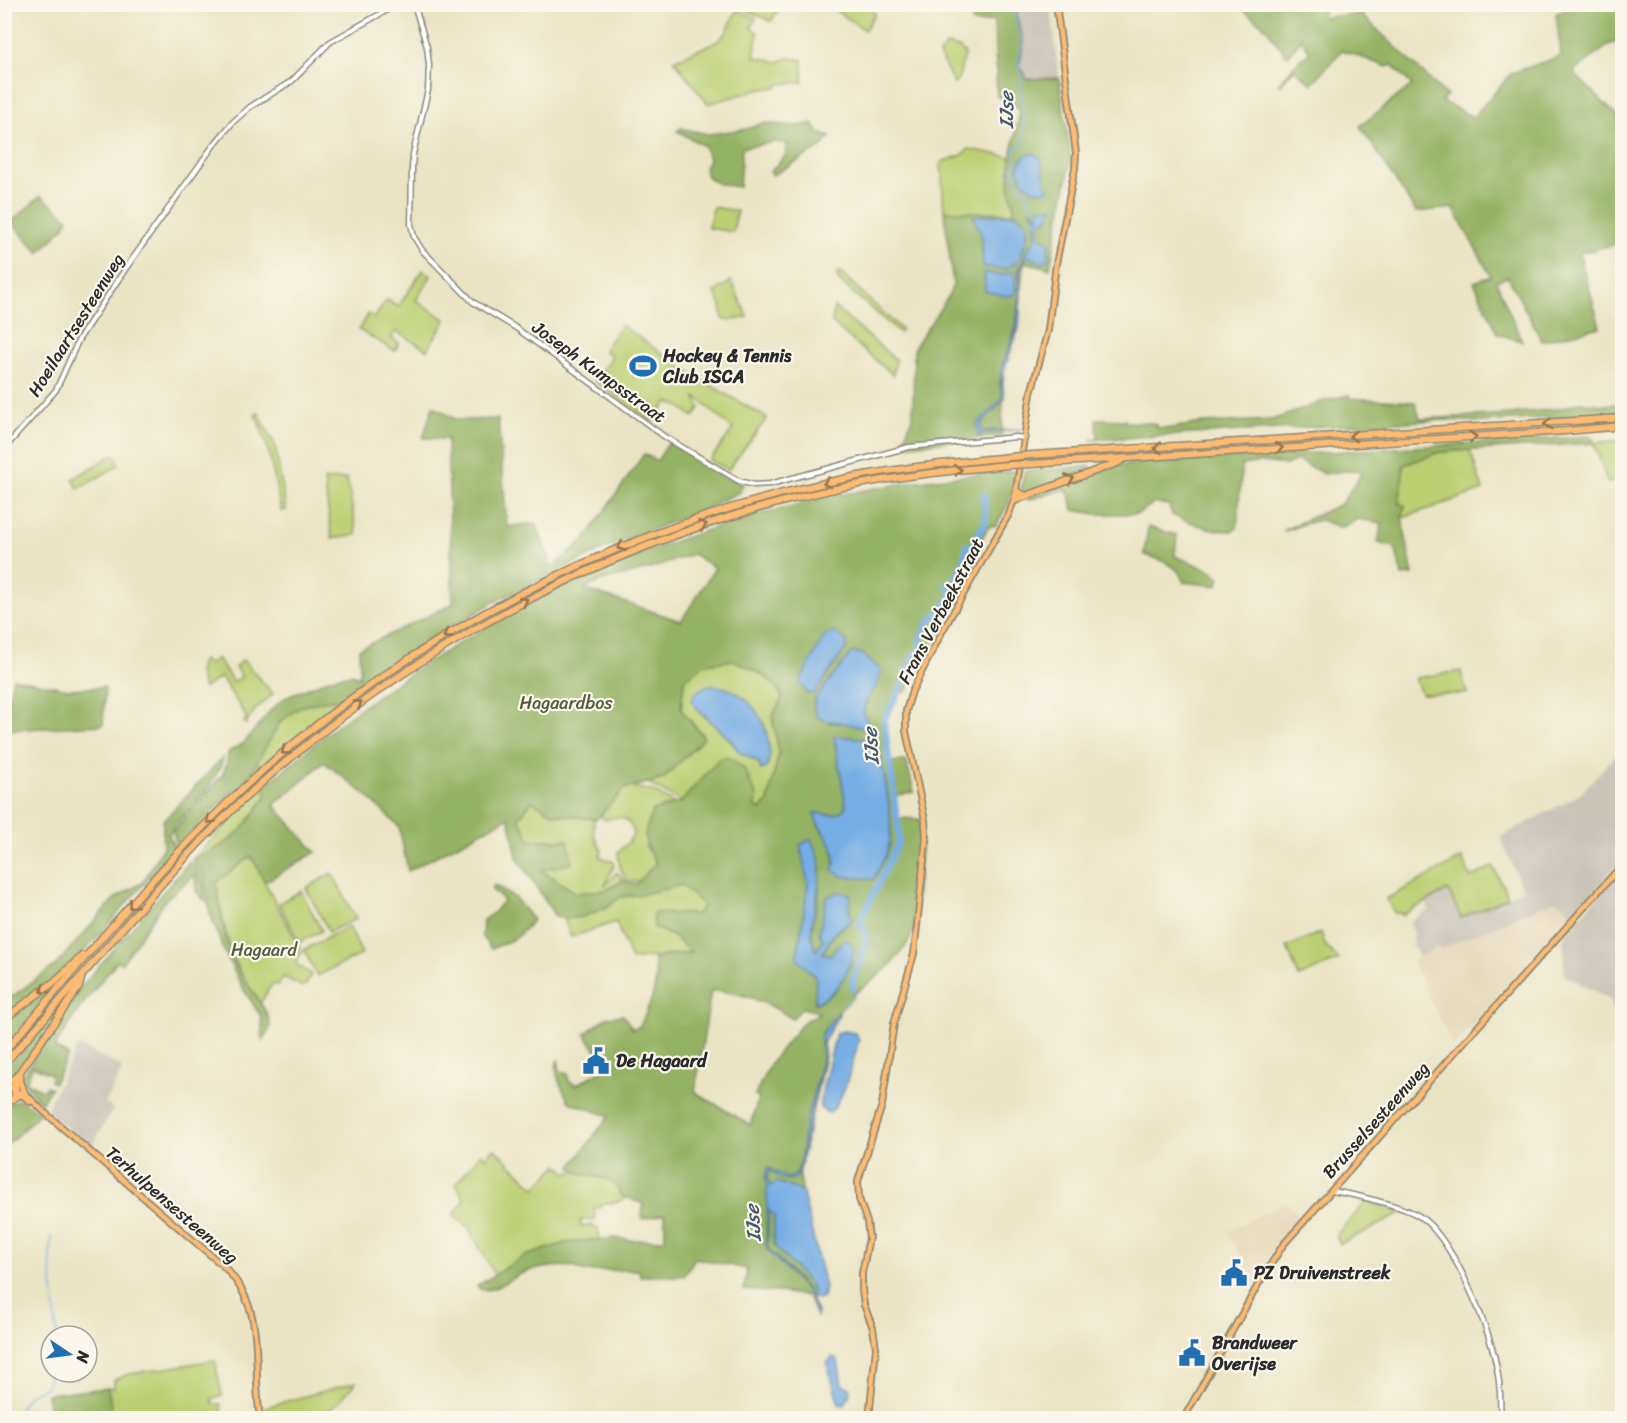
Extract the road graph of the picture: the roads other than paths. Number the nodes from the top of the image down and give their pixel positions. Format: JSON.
{"nodes":[{"id":1,"x":398,"y":4,"type":"edge"},
{"id":2,"x":414,"y":4,"type":"edge"},
{"id":3,"x":1056,"y":4,"type":"edge"},
{"id":4,"x":1623,"y":418,"type":"edge"},
{"id":5,"x":1623,"y":426,"type":"edge"},
{"id":6,"x":1024,"y":438,"type":"junction"},
{"id":7,"x":4,"y":449,"type":"edge"},
{"id":8,"x":1126,"y":458,"type":"junction"},
{"id":9,"x":1017,"y":492,"type":"junction"},
{"id":10,"x":1026,"y":496,"type":"junction"},
{"id":11,"x":1014,"y":501,"type":"junction"},
{"id":12,"x":1623,"y":865,"type":"edge"},
{"id":13,"x":95,"y":947,"type":"junction"},
{"id":14,"x":82,"y":975,"type":"junction"},
{"id":15,"x":4,"y":1019,"type":"edge"},
{"id":16,"x":4,"y":1052,"type":"edge"},
{"id":17,"x":4,"y":1064,"type":"edge"},
{"id":18,"x":21,"y":1071,"type":"junction"},
{"id":19,"x":4,"y":1073,"type":"edge"},
{"id":20,"x":9,"y":1081,"type":"edge"},
{"id":21,"x":18,"y":1094,"type":"junction"},
{"id":22,"x":4,"y":1105,"type":"edge"},
{"id":23,"x":1341,"y":1179,"type":"junction"},
{"id":24,"x":1331,"y":1191,"type":"junction"},
{"id":25,"x":1344,"y":1194,"type":"junction"},
{"id":26,"x":260,"y":1419,"type":"edge"},
{"id":27,"x":869,"y":1419,"type":"edge"},
{"id":28,"x":1184,"y":1419,"type":"edge"},
{"id":29,"x":1500,"y":1419,"type":"edge"}],
"edges":[{"from":1,"to":7,"type":"street","name":"Hoeilaartsesteenweg"},
{"from":2,"to":6,"type":"street","name":"Joseph Kumpsstraat"},
{"from":3,"to":6,"type":"main road","name":"Frans Verbeekstraat"},
{"from":4,"to":13,"type":"highway","one_way":true,"bridge":true},
{"from":8,"to":5,"type":"highway","one_way":true},
{"from":6,"to":9,"type":"main road","name":"Frans Verbeekstraat"},
{"from":10,"to":8,"type":"highway","one_way":true},
{"from":14,"to":8,"type":"highway","one_way":true,"bridge":true},
{"from":9,"to":10,"type":"highway"},
{"from":9,"to":11,"type":"main road","name":"Frans Verbeekstraat"},
{"from":10,"to":11,"type":"highway"},
{"from":11,"to":27,"type":"main road","name":"Frans Verbeekstraat"},
{"from":12,"to":23,"type":"main road","name":"Brusselsesteenweg"},
{"from":13,"to":15,"type":"highway","one_way":true},
{"from":13,"to":16,"type":"highway"},
{"from":14,"to":17,"type":"highway"},
{"from":14,"to":18,"type":"highway"},
{"from":18,"to":20,"type":"highway"},
{"from":18,"to":21,"type":"highway"},
{"from":19,"to":20,"type":"main road"},
{"from":20,"to":21,"type":"highway"},
{"from":21,"to":22,"type":"highway"},
{"from":21,"to":26,"type":"main road","name":"Terhulpensesteenweg"},
{"from":23,"to":24,"type":"main road","name":"Brusselsesteenweg"},
{"from":23,"to":25,"type":"street"},
{"from":24,"to":25,"type":"street"},
{"from":24,"to":28,"type":"main road","name":"Brusselsesteenweg"},
{"from":25,"to":29,"type":"street"}]}
